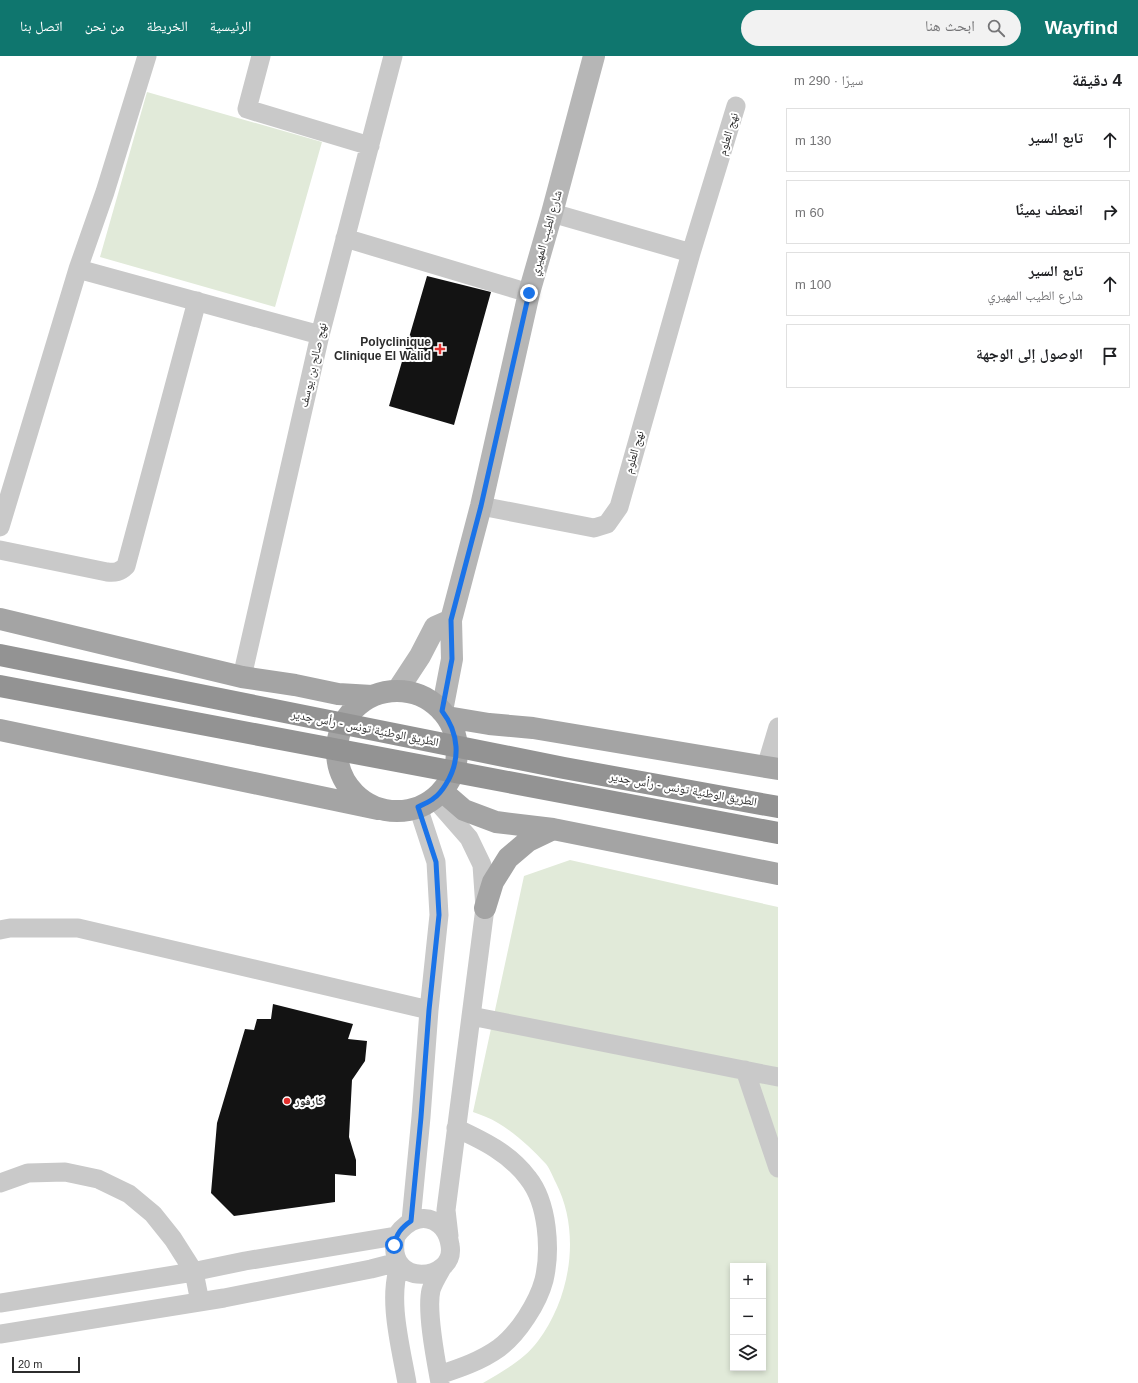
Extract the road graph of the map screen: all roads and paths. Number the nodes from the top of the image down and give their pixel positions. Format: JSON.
{"nodes":[{"id":1,"x":147,"y":56,"type":"edge"},
{"id":2,"x":261,"y":56,"type":"edge"},
{"id":3,"x":394,"y":56,"type":"edge"},
{"id":4,"x":594,"y":56,"type":"edge"},
{"id":5,"x":736,"y":106,"type":"dead end"},
{"id":6,"x":370,"y":146,"type":"junction"},
{"id":7,"x":552,"y":213,"type":"junction"},
{"id":8,"x":345,"y":238,"type":"junction"},
{"id":9,"x":691,"y":253,"type":"junction"},
{"id":10,"x":78,"y":269,"type":"junction"},
{"id":11,"x":529,"y":293,"type":"junction"},
{"id":12,"x":197,"y":301,"type":"junction"},
{"id":13,"x":320,"y":335,"type":"junction"},
{"id":14,"x":481,"y":506,"type":"junction"},
{"id":15,"x":0,"y":527,"type":"edge"},
{"id":16,"x":0,"y":550,"type":"edge"},
{"id":17,"x":0,"y":619,"type":"edge"},
{"id":18,"x":451,"y":620,"type":"junction"},
{"id":19,"x":0,"y":654,"type":"edge"},
{"id":20,"x":242,"y":677,"type":"junction"},
{"id":21,"x":0,"y":686,"type":"edge"},
{"id":22,"x":397,"y":691,"type":"junction"},
{"id":23,"x":372,"y":696,"type":"junction"},
{"id":24,"x":444,"y":714,"type":"junction"},
{"id":25,"x":778,"y":727,"type":"edge"},
{"id":26,"x":0,"y":730,"type":"edge"},
{"id":27,"x":772,"y":768,"type":"edge"},
{"id":28,"x":431,"y":799,"type":"junction"},
{"id":29,"x":778,"y":807,"type":"edge"},
{"id":30,"x":378,"y":809,"type":"junction"},
{"id":31,"x":553,"y":829,"type":"junction"},
{"id":32,"x":778,"y":833,"type":"edge"},
{"id":33,"x":778,"y":874,"type":"edge"},
{"id":34,"x":485,"y":908,"type":"junction"},
{"id":35,"x":0,"y":930,"type":"edge"},
{"id":36,"x":429,"y":1010,"type":"junction"},
{"id":37,"x":471,"y":1016,"type":"junction"},
{"id":38,"x":745,"y":1070,"type":"junction"},
{"id":39,"x":778,"y":1077,"type":"edge"},
{"id":40,"x":456,"y":1128,"type":"junction"},
{"id":41,"x":778,"y":1168,"type":"edge"},
{"id":42,"x":0,"y":1183,"type":"edge"},
{"id":43,"x":411,"y":1221,"type":"junction"},
{"id":44,"x":396,"y":1236,"type":"junction"},
{"id":45,"x":448,"y":1236,"type":"junction"},
{"id":46,"x":399,"y":1263,"type":"junction"},
{"id":47,"x":442,"y":1268,"type":"junction"},
{"id":48,"x":194,"y":1272,"type":"junction"},
{"id":49,"x":200,"y":1302,"type":"junction"},
{"id":50,"x":0,"y":1303,"type":"edge"},
{"id":51,"x":0,"y":1334,"type":"edge"},
{"id":52,"x":440,"y":1379,"type":"edge"},
{"id":53,"x":407,"y":1383,"type":"edge"}],
"edges":[{"from":1,"to":10,"type":"street"},
{"from":2,"to":6,"type":"street"},
{"from":3,"to":6,"type":"street","name":"نهج صالح بن يوسف"},
{"from":4,"to":7,"type":"street","name":"شارع الطيب المهيري"},
{"from":5,"to":9,"type":"street","name":"نهج العلوم"},
{"from":6,"to":8,"type":"street","name":"نهج صالح بن يوسف"},
{"from":7,"to":9,"type":"street"},
{"from":7,"to":11,"type":"street","name":"شارع الطيب المهيري"},
{"from":8,"to":11,"type":"street"},
{"from":8,"to":13,"type":"street","name":"نهج صالح بن يوسف"},
{"from":9,"to":14,"type":"street","name":"نهج العلوم"},
{"from":10,"to":12,"type":"street"},
{"from":10,"to":15,"type":"street"},
{"from":11,"to":14,"type":"street","name":"شارع الطيب المهيري"},
{"from":12,"to":13,"type":"street"},
{"from":12,"to":16,"type":"street"},
{"from":13,"to":20,"type":"street","name":"نهج صالح بن يوسف"},
{"from":14,"to":18,"type":"street","name":"شارع الطيب المهيري"},
{"from":17,"to":20,"type":"main road"},
{"from":18,"to":22,"type":"street"},
{"from":18,"to":24,"type":"street","name":"شارع الطيب المهيري"},
{"from":19,"to":29,"type":"highway","name":"الطريق الوطنية تونس - رأس جدير"},
{"from":20,"to":23,"type":"main road"},
{"from":21,"to":32,"type":"highway","name":"الطريق الوطنية تونس - رأس جدير"},
{"from":22,"to":23,"type":"main road"},
{"from":22,"to":24,"type":"main road"},
{"from":23,"to":30,"type":"main road"},
{"from":24,"to":27,"type":"main road"},
{"from":24,"to":28,"type":"main road"},
{"from":25,"to":27,"type":"street"},
{"from":26,"to":30,"type":"main road"},
{"from":28,"to":30,"type":"main road"},
{"from":28,"to":31,"type":"main road"},
{"from":28,"to":34,"type":"street"},
{"from":28,"to":36,"type":"street"},
{"from":31,"to":33,"type":"main road"},
{"from":31,"to":34,"type":"main road"},
{"from":34,"to":37,"type":"street"},
{"from":35,"to":36,"type":"street"},
{"from":36,"to":43,"type":"street"},
{"from":37,"to":38,"type":"street"},
{"from":37,"to":40,"type":"street"},
{"from":38,"to":39,"type":"street"},
{"from":38,"to":41,"type":"street"},
{"from":40,"to":45,"type":"street"},
{"from":40,"to":52,"type":"street"},
{"from":42,"to":48,"type":"street"},
{"from":43,"to":44,"type":"street"},
{"from":43,"to":45,"type":"street"},
{"from":44,"to":46,"type":"street"},
{"from":44,"to":48,"type":"street"},
{"from":45,"to":47,"type":"street"},
{"from":46,"to":47,"type":"street"},
{"from":46,"to":49,"type":"street"},
{"from":46,"to":53,"type":"street"},
{"from":47,"to":52,"type":"street"},
{"from":48,"to":49,"type":"street"},
{"from":48,"to":50,"type":"street"},
{"from":49,"to":51,"type":"street"}]}
